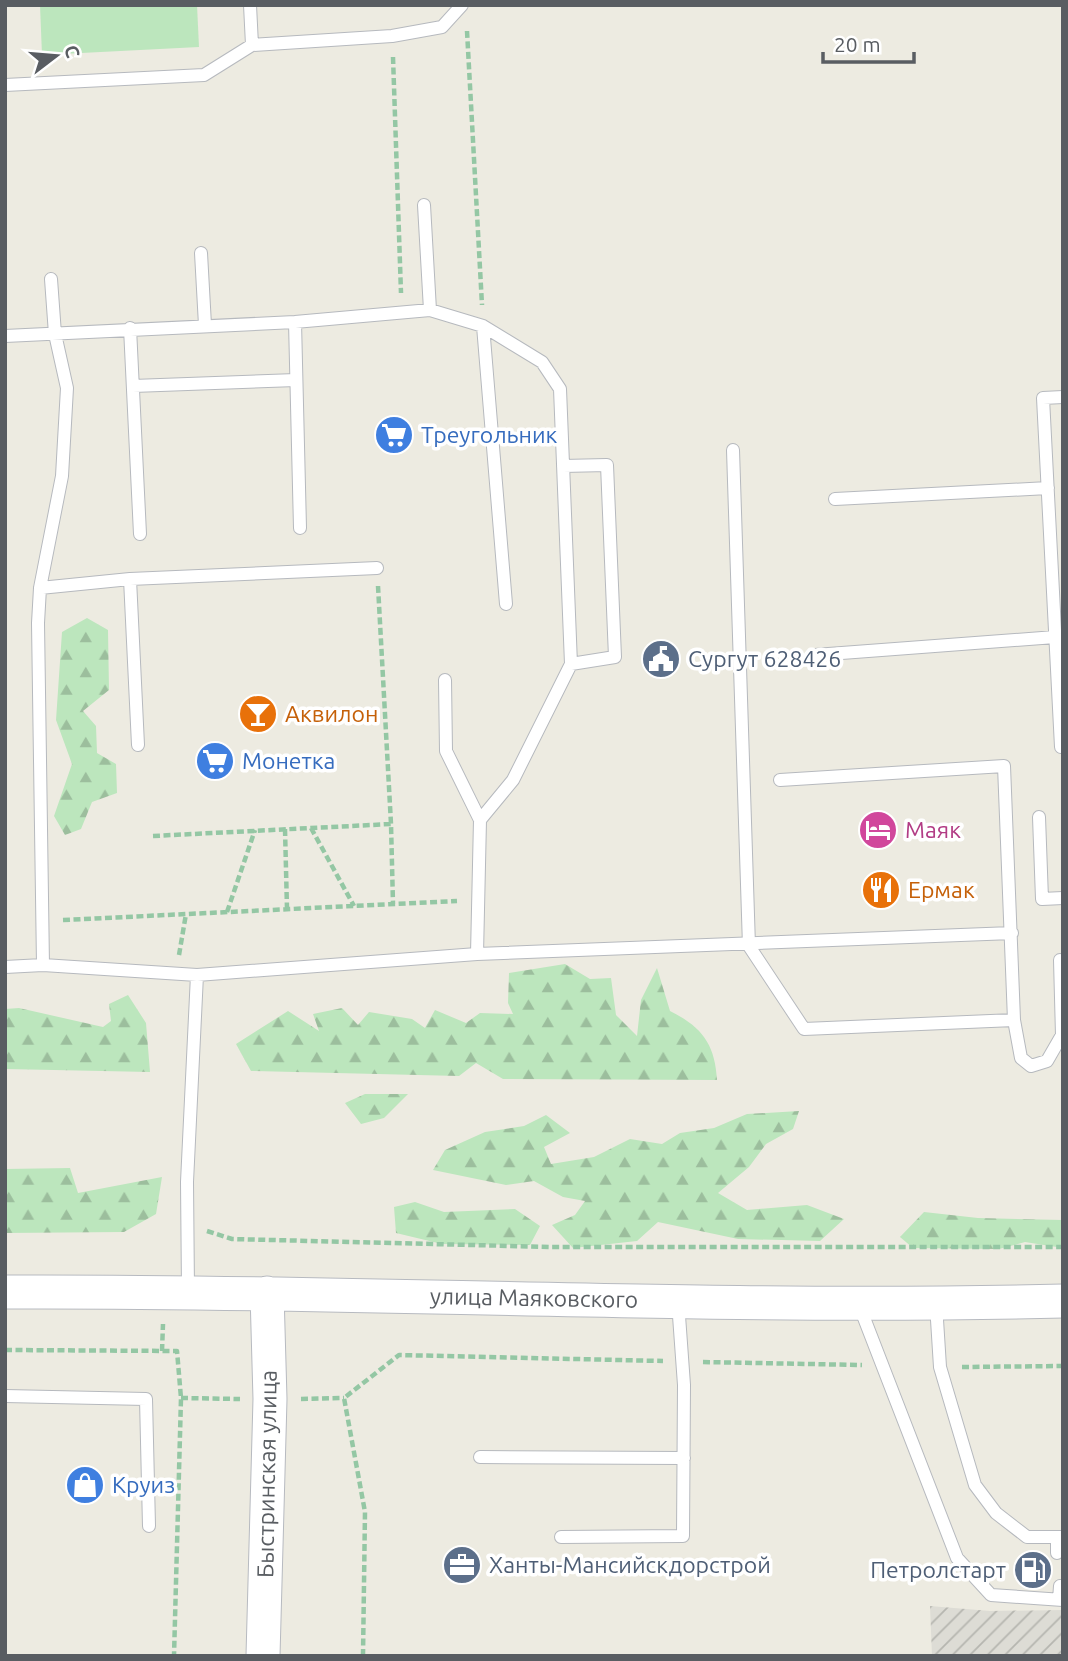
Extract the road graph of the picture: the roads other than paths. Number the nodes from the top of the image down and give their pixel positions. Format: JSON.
{"nodes":[{"id":1,"x":250,"y":5,"type":"edge"},
{"id":2,"x":462,"y":5,"type":"edge"},
{"id":3,"x":252,"y":45,"type":"junction"},
{"id":4,"x":5,"y":85,"type":"edge"},
{"id":5,"x":424,"y":205,"type":"dead end"},
{"id":6,"x":201,"y":253,"type":"dead end"},
{"id":7,"x":51,"y":279,"type":"dead end"},
{"id":8,"x":430,"y":310,"type":"junction"},
{"id":9,"x":295,"y":322,"type":"junction"},
{"id":10,"x":205,"y":325,"type":"junction"},
{"id":11,"x":483,"y":326,"type":"junction"},
{"id":12,"x":130,"y":328,"type":"junction"},
{"id":13,"x":55,"y":334,"type":"junction"},
{"id":14,"x":5,"y":336,"type":"edge"},
{"id":15,"x":296,"y":380,"type":"junction"},
{"id":16,"x":133,"y":386,"type":"junction"},
{"id":17,"x":1063,"y":397,"type":"edge"},
{"id":18,"x":733,"y":450,"type":"dead end"},
{"id":19,"x":563,"y":466,"type":"junction"},
{"id":20,"x":1048,"y":488,"type":"junction"},
{"id":21,"x":835,"y":499,"type":"dead end"},
{"id":22,"x":300,"y":528,"type":"dead end"},
{"id":23,"x":140,"y":534,"type":"dead end"},
{"id":24,"x":377,"y":568,"type":"road end"},
{"id":25,"x":130,"y":579,"type":"junction"},
{"id":26,"x":40,"y":587,"type":"junction"},
{"id":27,"x":506,"y":604,"type":"dead end"},
{"id":28,"x":1055,"y":637,"type":"junction"},
{"id":29,"x":815,"y":655,"type":"dead end"},
{"id":30,"x":571,"y":664,"type":"junction"},
{"id":31,"x":445,"y":680,"type":"dead end"},
{"id":32,"x":138,"y":745,"type":"dead end"},
{"id":33,"x":1061,"y":747,"type":"dead end"},
{"id":34,"x":780,"y":780,"type":"dead end"},
{"id":35,"x":1039,"y":817,"type":"dead end"},
{"id":36,"x":480,"y":820,"type":"junction"},
{"id":37,"x":1063,"y":898,"type":"edge"},
{"id":38,"x":1012,"y":933,"type":"junction"},
{"id":39,"x":749,"y":946,"type":"junction"},
{"id":40,"x":477,"y":954,"type":"junction"},
{"id":41,"x":1060,"y":960,"type":"dead end"},
{"id":42,"x":43,"y":965,"type":"junction"},
{"id":43,"x":5,"y":967,"type":"edge"},
{"id":44,"x":197,"y":975,"type":"junction"},
{"id":45,"x":1014,"y":1020,"type":"junction"},
{"id":46,"x":1062,"y":1035,"type":"edge"},
{"id":47,"x":188,"y":1291,"type":"junction"},
{"id":48,"x":5,"y":1292,"type":"edge"},
{"id":49,"x":267,"y":1293,"type":"junction"},
{"id":50,"x":678,"y":1301,"type":"junction"},
{"id":51,"x":1063,"y":1301,"type":"edge"},
{"id":52,"x":859,"y":1304,"type":"junction"},
{"id":53,"x":936,"y":1304,"type":"junction"},
{"id":54,"x":5,"y":1396,"type":"edge"},
{"id":55,"x":480,"y":1457,"type":"dead end"},
{"id":56,"x":684,"y":1458,"type":"junction"},
{"id":57,"x":149,"y":1525,"type":"dead end"},
{"id":58,"x":1060,"y":1537,"type":"edge"},
{"id":59,"x":561,"y":1538,"type":"dead end"},
{"id":60,"x":1058,"y":1553,"type":"dead end"},
{"id":61,"x":1060,"y":1586,"type":"dead end"},
{"id":62,"x":1061,"y":1600,"type":"edge"},
{"id":63,"x":263,"y":1656,"type":"edge"}],
"edges":[{"from":1,"to":3,"type":"lane"},
{"from":2,"to":3,"type":"lane"},
{"from":3,"to":4,"type":"lane"},
{"from":5,"to":8,"type":"lane"},
{"from":6,"to":10,"type":"lane"},
{"from":7,"to":13,"type":"lane"},
{"from":8,"to":9,"type":"lane"},
{"from":8,"to":11,"type":"lane"},
{"from":9,"to":10,"type":"lane"},
{"from":9,"to":15,"type":"lane"},
{"from":10,"to":12,"type":"lane"},
{"from":11,"to":19,"type":"lane"},
{"from":11,"to":27,"type":"lane"},
{"from":12,"to":13,"type":"lane"},
{"from":12,"to":16,"type":"lane"},
{"from":13,"to":14,"type":"lane"},
{"from":13,"to":26,"type":"lane"},
{"from":15,"to":16,"type":"lane"},
{"from":15,"to":22,"type":"lane"},
{"from":16,"to":23,"type":"lane"},
{"from":17,"to":20,"type":"lane"},
{"from":18,"to":39,"type":"lane"},
{"from":19,"to":30,"type":"lane"},
{"from":19,"to":30,"type":"lane"},
{"from":20,"to":21,"type":"lane"},
{"from":20,"to":28,"type":"lane"},
{"from":24,"to":25,"type":"lane"},
{"from":25,"to":26,"type":"lane"},
{"from":25,"to":32,"type":"lane"},
{"from":26,"to":42,"type":"lane"},
{"from":28,"to":29,"type":"lane"},
{"from":28,"to":33,"type":"lane"},
{"from":30,"to":36,"type":"lane"},
{"from":31,"to":36,"type":"lane"},
{"from":34,"to":38,"type":"lane"},
{"from":35,"to":37,"type":"lane"},
{"from":36,"to":40,"type":"lane"},
{"from":38,"to":39,"type":"lane"},
{"from":38,"to":45,"type":"lane"},
{"from":39,"to":40,"type":"lane"},
{"from":39,"to":45,"type":"lane"},
{"from":40,"to":44,"type":"lane"},
{"from":41,"to":46,"type":"lane"},
{"from":42,"to":43,"type":"lane"},
{"from":42,"to":44,"type":"lane"},
{"from":44,"to":47,"type":"lane"},
{"from":45,"to":46,"type":"lane"},
{"from":47,"to":48,"type":"main road","name":"улица Маяковского"},
{"from":47,"to":49,"type":"main road","name":"улица Маяковского"},
{"from":49,"to":50,"type":"main road","name":"улица Маяковского"},
{"from":49,"to":63,"type":"main road","name":"Быстринская улица"},
{"from":50,"to":52,"type":"main road","name":"улица Маяковского"},
{"from":50,"to":56,"type":"lane"},
{"from":51,"to":53,"type":"main road","name":"улица Маяковского"},
{"from":52,"to":53,"type":"main road","name":"улица Маяковского"},
{"from":52,"to":62,"type":"lane"},
{"from":53,"to":58,"type":"lane"},
{"from":54,"to":57,"type":"lane"},
{"from":55,"to":56,"type":"lane"},
{"from":56,"to":59,"type":"lane"},
{"from":58,"to":60,"type":"lane"},
{"from":61,"to":62,"type":"lane"}]}
